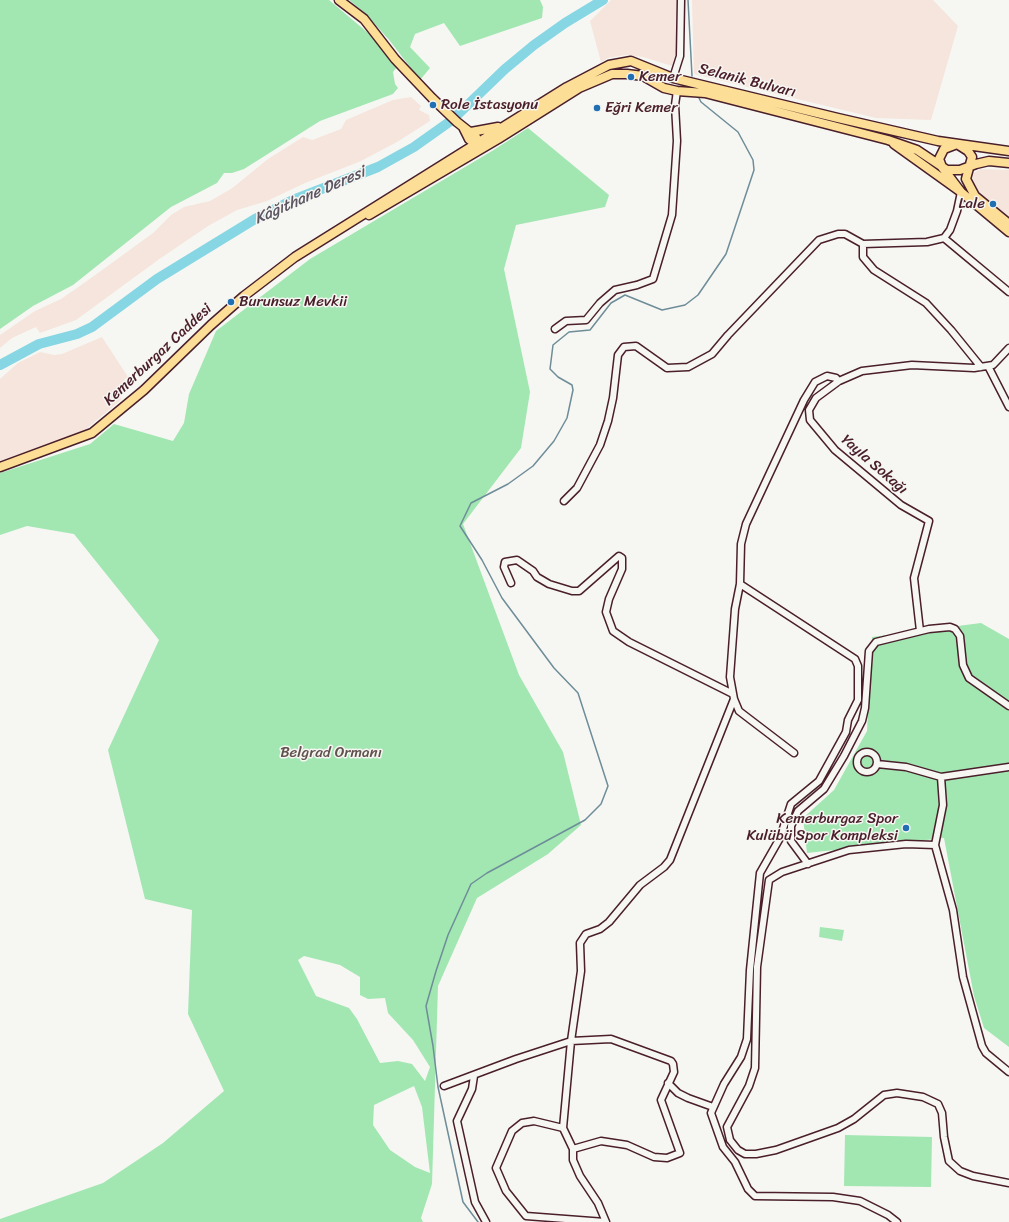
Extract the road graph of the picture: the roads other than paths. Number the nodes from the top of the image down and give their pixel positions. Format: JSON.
{"nodes":[{"id":1,"x":338,"y":0,"type":"edge"},
{"id":2,"x":681,"y":0,"type":"edge"},
{"id":3,"x":643,"y":76,"type":"junction"},
{"id":4,"x":673,"y":78,"type":"junction"},
{"id":5,"x":678,"y":92,"type":"junction"},
{"id":6,"x":856,"y":122,"type":"junction"},
{"id":7,"x":508,"y":124,"type":"junction"},
{"id":8,"x":855,"y":132,"type":"junction"},
{"id":9,"x":469,"y":134,"type":"junction"},
{"id":10,"x":888,"y":140,"type":"junction"},
{"id":11,"x":957,"y":144,"type":"junction"},
{"id":12,"x":478,"y":145,"type":"junction"},
{"id":13,"x":1009,"y":151,"type":"edge"},
{"id":14,"x":462,"y":153,"type":"junction"},
{"id":15,"x":1009,"y":163,"type":"edge"},
{"id":16,"x":942,"y":167,"type":"junction"},
{"id":17,"x":968,"y":168,"type":"junction"},
{"id":18,"x":961,"y":192,"type":"junction"},
{"id":19,"x":1009,"y":224,"type":"edge"},
{"id":20,"x":343,"y":228,"type":"junction"},
{"id":21,"x":1009,"y":232,"type":"edge"},
{"id":22,"x":944,"y":238,"type":"junction"},
{"id":23,"x":863,"y":244,"type":"junction"},
{"id":24,"x":1009,"y":292,"type":"edge"},
{"id":25,"x":555,"y":329,"type":"dead end"},
{"id":26,"x":1009,"y":348,"type":"edge"},
{"id":27,"x":985,"y":366,"type":"junction"},
{"id":28,"x":839,"y":381,"type":"junction"},
{"id":29,"x":1009,"y":407,"type":"edge"},
{"id":30,"x":0,"y":467,"type":"edge"},
{"id":31,"x":564,"y":501,"type":"dead end"},
{"id":32,"x":511,"y":582,"type":"dead end"},
{"id":33,"x":740,"y":584,"type":"junction"},
{"id":34,"x":920,"y":631,"type":"junction"},
{"id":35,"x":734,"y":696,"type":"junction"},
{"id":36,"x":1009,"y":706,"type":"edge"},
{"id":37,"x":794,"y":753,"type":"dead end"},
{"id":38,"x":844,"y":756,"type":"junction"},
{"id":39,"x":857,"y":761,"type":"junction"},
{"id":40,"x":877,"y":764,"type":"junction"},
{"id":41,"x":1009,"y":767,"type":"edge"},
{"id":42,"x":941,"y":776,"type":"junction"},
{"id":43,"x":936,"y":845,"type":"junction"},
{"id":44,"x":808,"y":864,"type":"junction"},
{"id":45,"x":571,"y":1042,"type":"junction"},
{"id":46,"x":1009,"y":1072,"type":"edge"},
{"id":47,"x":474,"y":1076,"type":"junction"},
{"id":48,"x":668,"y":1083,"type":"junction"},
{"id":49,"x":444,"y":1086,"type":"dead end"},
{"id":50,"x":713,"y":1106,"type":"junction"},
{"id":51,"x":563,"y":1128,"type":"junction"},
{"id":52,"x":573,"y":1149,"type":"junction"},
{"id":53,"x":1009,"y":1183,"type":"edge"},
{"id":54,"x":486,"y":1222,"type":"edge"},
{"id":55,"x":606,"y":1222,"type":"edge"},
{"id":56,"x":897,"y":1222,"type":"edge"}],
"edges":[{"from":1,"to":9,"type":"main road"},
{"from":2,"to":4,"type":"street"},
{"from":3,"to":4,"type":"main road"},
{"from":3,"to":5,"type":"main road","name":"Selanik Bulvarı"},
{"from":3,"to":12,"type":"main road","name":"Selanik Bulvarı"},
{"from":4,"to":5,"type":"main road"},
{"from":4,"to":6,"type":"main road","name":"Selanik Bulvarı"},
{"from":4,"to":7,"type":"main road","name":"Selanik Bulvarı"},
{"from":5,"to":8,"type":"main road","name":"Selanik Bulvarı"},
{"from":5,"to":25,"type":"street"},
{"from":6,"to":8,"type":"main road"},
{"from":6,"to":11,"type":"main road","name":"Selanik Bulvarı"},
{"from":7,"to":9,"type":"main road"},
{"from":7,"to":12,"type":"main road","name":"Selanik Bulvarı"},
{"from":8,"to":10,"type":"main road","name":"Selanik Bulvarı"},
{"from":9,"to":12,"type":"main road"},
{"from":9,"to":14,"type":"main road"},
{"from":10,"to":16,"type":"main road","name":"Selanik Bulvarı"},
{"from":10,"to":18,"type":"main road"},
{"from":11,"to":13,"type":"main road","name":"Selanik Bulvarı"},
{"from":11,"to":16,"type":"main road"},
{"from":11,"to":17,"type":"main road"},
{"from":12,"to":14,"type":"main road","name":"Kemerburgaz Caddesi"},
{"from":12,"to":20,"type":"main road","name":"Kemerburgaz Caddesi"},
{"from":14,"to":20,"type":"main road","name":"Kemerburgaz Caddesi"},
{"from":15,"to":17,"type":"main road"},
{"from":16,"to":17,"type":"main road"},
{"from":16,"to":18,"type":"main road"},
{"from":17,"to":19,"type":"main road"},
{"from":18,"to":21,"type":"main road"},
{"from":18,"to":22,"type":"street"},
{"from":20,"to":30,"type":"main road","name":"Kemerburgaz Caddesi"},
{"from":22,"to":23,"type":"street"},
{"from":22,"to":24,"type":"street"},
{"from":23,"to":27,"type":"street"},
{"from":23,"to":31,"type":"street"},
{"from":26,"to":27,"type":"street"},
{"from":27,"to":28,"type":"street","name":"Yayla Sokağı"},
{"from":27,"to":29,"type":"street"},
{"from":28,"to":33,"type":"street"},
{"from":28,"to":34,"type":"street","name":"Yayla Sokağı"},
{"from":32,"to":35,"type":"street"},
{"from":33,"to":35,"type":"street"},
{"from":33,"to":50,"type":"street"},
{"from":34,"to":36,"type":"street"},
{"from":34,"to":38,"type":"street"},
{"from":35,"to":37,"type":"street"},
{"from":35,"to":45,"type":"street"},
{"from":38,"to":39,"type":"street"},
{"from":38,"to":44,"type":"street"},
{"from":39,"to":40,"type":"street"},
{"from":39,"to":40,"type":"street"},
{"from":40,"to":42,"type":"street"},
{"from":41,"to":42,"type":"street"},
{"from":42,"to":43,"type":"street"},
{"from":43,"to":44,"type":"street"},
{"from":43,"to":46,"type":"street"},
{"from":44,"to":53,"type":"street"},
{"from":45,"to":47,"type":"street"},
{"from":45,"to":48,"type":"street"},
{"from":45,"to":51,"type":"street"},
{"from":47,"to":49,"type":"street"},
{"from":47,"to":54,"type":"street"},
{"from":48,"to":50,"type":"street"},
{"from":48,"to":52,"type":"street"},
{"from":50,"to":56,"type":"street"},
{"from":51,"to":52,"type":"street"},
{"from":51,"to":55,"type":"street"},
{"from":52,"to":55,"type":"street"}]}
